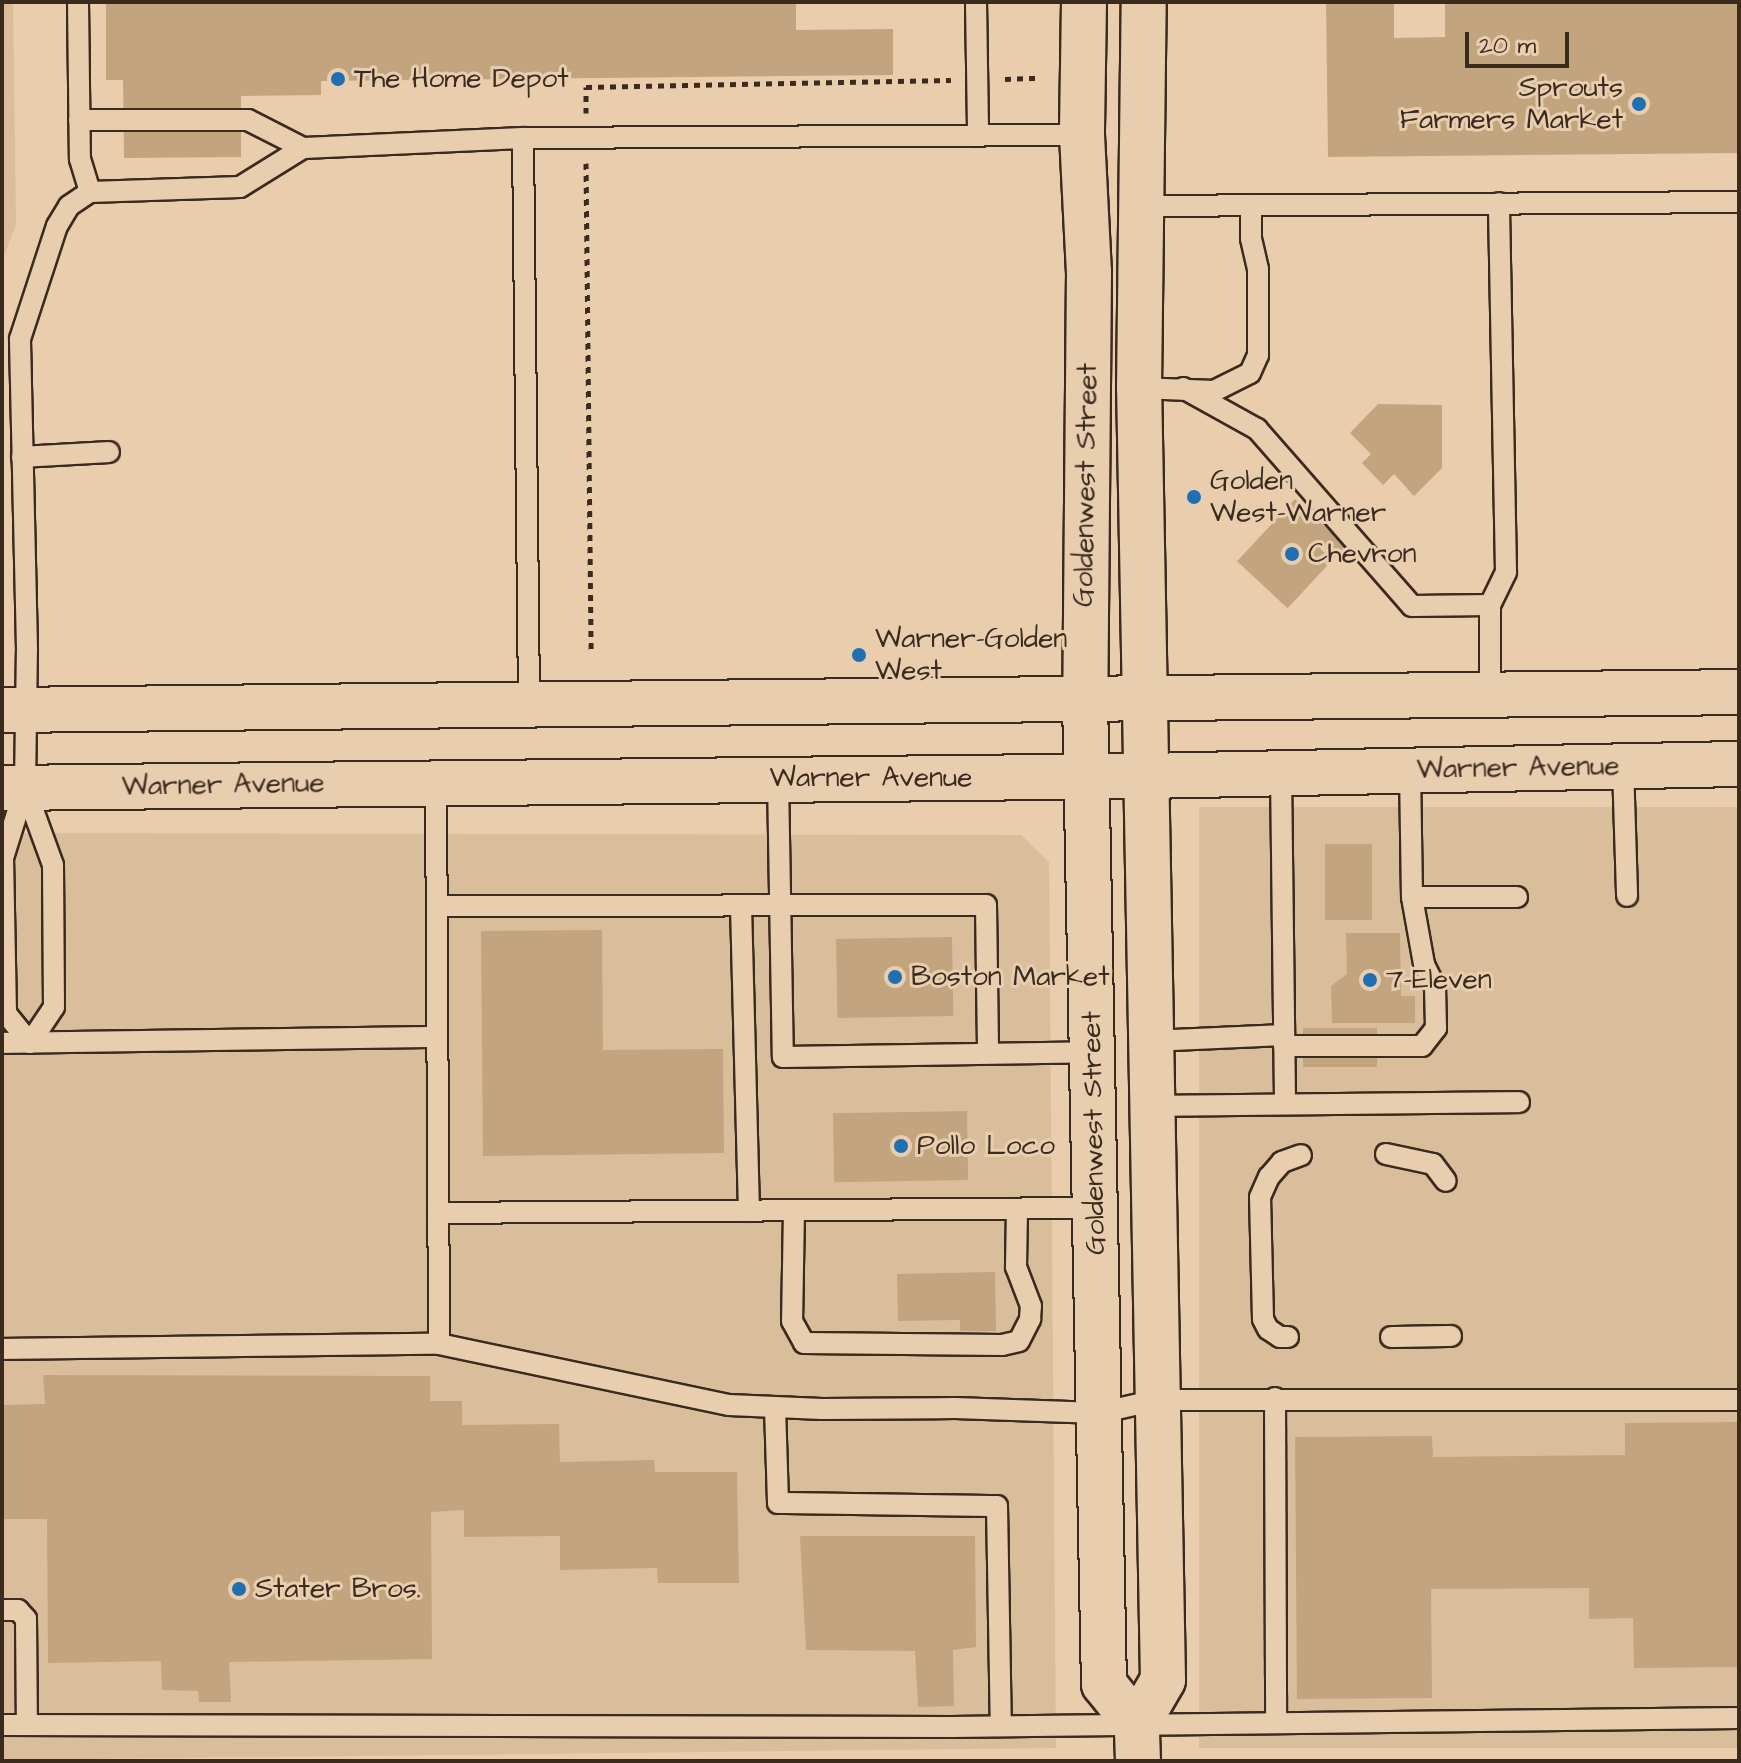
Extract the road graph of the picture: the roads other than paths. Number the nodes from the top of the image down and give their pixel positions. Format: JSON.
{"nodes":[{"id":1,"x":78,"y":2,"type":"edge"},
{"id":2,"x":976,"y":2,"type":"edge"},
{"id":3,"x":1084,"y":2,"type":"edge"},
{"id":4,"x":1144,"y":2,"type":"edge"},
{"id":5,"x":79,"y":120,"type":"junction"},
{"id":6,"x":1082,"y":135,"type":"junction"},
{"id":7,"x":978,"y":136,"type":"junction"},
{"id":8,"x":523,"y":138,"type":"junction"},
{"id":9,"x":303,"y":148,"type":"junction"},
{"id":10,"x":90,"y":192,"type":"junction"},
{"id":11,"x":1739,"y":202,"type":"edge"},
{"id":12,"x":1499,"y":203,"type":"junction"},
{"id":13,"x":1251,"y":205,"type":"junction"},
{"id":14,"x":1143,"y":206,"type":"junction"},
{"id":15,"x":1139,"y":388,"type":"junction"},
{"id":16,"x":1183,"y":388,"type":"junction"},
{"id":17,"x":109,"y":452,"type":"dead end"},
{"id":18,"x":22,"y":457,"type":"junction"},
{"id":19,"x":1490,"y":605,"type":"junction"},
{"id":20,"x":1739,"y":692,"type":"edge"},
{"id":21,"x":1490,"y":694,"type":"junction"},
{"id":22,"x":1085,"y":698,"type":"junction"},
{"id":23,"x":1143,"y":699,"type":"junction"},
{"id":24,"x":529,"y":702,"type":"junction"},
{"id":25,"x":14,"y":709,"type":"edge"},
{"id":26,"x":1739,"y":764,"type":"edge"},
{"id":27,"x":1623,"y":766,"type":"junction"},
{"id":28,"x":1410,"y":770,"type":"junction"},
{"id":29,"x":1281,"y":772,"type":"junction"},
{"id":30,"x":1145,"y":776,"type":"junction"},
{"id":31,"x":1088,"y":777,"type":"junction"},
{"id":32,"x":778,"y":779,"type":"junction"},
{"id":33,"x":436,"y":781,"type":"junction"},
{"id":34,"x":14,"y":788,"type":"edge"},
{"id":35,"x":1627,"y":896,"type":"dead end"},
{"id":36,"x":1412,"y":897,"type":"junction"},
{"id":37,"x":1517,"y":897,"type":"dead end"},
{"id":38,"x":437,"y":906,"type":"junction"},
{"id":39,"x":741,"y":906,"type":"junction"},
{"id":40,"x":780,"y":906,"type":"junction"},
{"id":41,"x":437,"y":1037,"type":"junction"},
{"id":42,"x":1151,"y":1041,"type":"junction"},
{"id":43,"x":1284,"y":1041,"type":"junction"},
{"id":44,"x":2,"y":1043,"type":"edge"},
{"id":45,"x":30,"y":1043,"type":"junction"},
{"id":46,"x":988,"y":1052,"type":"junction"},
{"id":47,"x":1092,"y":1052,"type":"junction"},
{"id":48,"x":1519,"y":1102,"type":"dead end"},
{"id":49,"x":1285,"y":1103,"type":"junction"},
{"id":50,"x":1153,"y":1106,"type":"junction"},
{"id":51,"x":1386,"y":1154,"type":"dead end"},
{"id":52,"x":1301,"y":1155,"type":"dead end"},
{"id":53,"x":1446,"y":1181,"type":"dead end"},
{"id":54,"x":1096,"y":1208,"type":"junction"},
{"id":55,"x":1017,"y":1209,"type":"junction"},
{"id":56,"x":794,"y":1210,"type":"junction"},
{"id":57,"x":749,"y":1211,"type":"junction"},
{"id":58,"x":438,"y":1213,"type":"junction"},
{"id":59,"x":1451,"y":1336,"type":"dead end"},
{"id":60,"x":1288,"y":1337,"type":"dead end"},
{"id":61,"x":1391,"y":1337,"type":"dead end"},
{"id":62,"x":439,"y":1344,"type":"junction"},
{"id":63,"x":2,"y":1349,"type":"edge"},
{"id":64,"x":1275,"y":1398,"type":"junction"},
{"id":65,"x":1156,"y":1400,"type":"junction"},
{"id":66,"x":1739,"y":1400,"type":"edge"},
{"id":67,"x":775,"y":1407,"type":"junction"},
{"id":68,"x":1099,"y":1413,"type":"junction"},
{"id":69,"x":2,"y":1610,"type":"edge"},
{"id":70,"x":1739,"y":1718,"type":"edge"},
{"id":71,"x":1276,"y":1723,"type":"junction"},
{"id":72,"x":2,"y":1725,"type":"edge"},
{"id":73,"x":27,"y":1725,"type":"junction"},
{"id":74,"x":1001,"y":1726,"type":"junction"},
{"id":75,"x":1137,"y":1743,"type":"edge"}],
"edges":[{"from":1,"to":5,"type":"lane"},
{"from":2,"to":7,"type":"lane"},
{"from":3,"to":6,"type":"main road","name":"Goldenwest Street"},
{"from":4,"to":14,"type":"main road","name":"Goldenwest Street"},
{"from":5,"to":9,"type":"lane"},
{"from":5,"to":10,"type":"lane"},
{"from":6,"to":7,"type":"lane"},
{"from":6,"to":22,"type":"main road","name":"Goldenwest Street"},
{"from":7,"to":8,"type":"lane"},
{"from":8,"to":9,"type":"lane"},
{"from":8,"to":24,"type":"lane"},
{"from":9,"to":10,"type":"lane"},
{"from":10,"to":18,"type":"lane"},
{"from":11,"to":12,"type":"lane"},
{"from":12,"to":13,"type":"lane"},
{"from":12,"to":19,"type":"lane"},
{"from":13,"to":14,"type":"lane"},
{"from":13,"to":16,"type":"lane"},
{"from":14,"to":15,"type":"main road","name":"Goldenwest Street"},
{"from":15,"to":16,"type":"lane"},
{"from":15,"to":23,"type":"main road","name":"Goldenwest Street"},
{"from":16,"to":19,"type":"lane"},
{"from":17,"to":18,"type":"lane"},
{"from":18,"to":25,"type":"lane"},
{"from":19,"to":21,"type":"lane"},
{"from":20,"to":21,"type":"main road"},
{"from":21,"to":23,"type":"main road"},
{"from":22,"to":23,"type":"main road"},
{"from":22,"to":24,"type":"main road"},
{"from":22,"to":31,"type":"main road","name":"Goldenwest Street"},
{"from":23,"to":30,"type":"main road","name":"Goldenwest Street"},
{"from":24,"to":25,"type":"main road"},
{"from":25,"to":34,"type":"lane"},
{"from":26,"to":27,"type":"main road","name":"Warner Avenue"},
{"from":27,"to":28,"type":"main road","name":"Warner Avenue"},
{"from":27,"to":35,"type":"lane"},
{"from":28,"to":29,"type":"main road","name":"Warner Avenue"},
{"from":28,"to":36,"type":"lane"},
{"from":29,"to":30,"type":"main road","name":"Warner Avenue"},
{"from":29,"to":43,"type":"lane"},
{"from":30,"to":31,"type":"main road","name":"Warner Avenue"},
{"from":30,"to":42,"type":"main road","name":"Goldenwest Street"},
{"from":31,"to":32,"type":"main road","name":"Warner Avenue"},
{"from":31,"to":47,"type":"main road","name":"Goldenwest Street"},
{"from":32,"to":33,"type":"main road","name":"Warner Avenue"},
{"from":32,"to":40,"type":"lane"},
{"from":33,"to":34,"type":"main road","name":"Warner Avenue"},
{"from":33,"to":38,"type":"lane"},
{"from":34,"to":45,"type":"lane"},
{"from":34,"to":45,"type":"lane"},
{"from":36,"to":37,"type":"lane"},
{"from":36,"to":43,"type":"lane"},
{"from":38,"to":39,"type":"lane"},
{"from":38,"to":41,"type":"lane"},
{"from":39,"to":40,"type":"lane"},
{"from":39,"to":57,"type":"lane"},
{"from":40,"to":46,"type":"lane"},
{"from":40,"to":46,"type":"lane"},
{"from":41,"to":45,"type":"lane"},
{"from":41,"to":58,"type":"lane"},
{"from":42,"to":43,"type":"lane"},
{"from":42,"to":50,"type":"main road","name":"Goldenwest Street"},
{"from":43,"to":49,"type":"lane"},
{"from":44,"to":45,"type":"lane"},
{"from":46,"to":47,"type":"lane"},
{"from":47,"to":54,"type":"main road","name":"Goldenwest Street"},
{"from":48,"to":49,"type":"lane"},
{"from":49,"to":50,"type":"lane"},
{"from":50,"to":65,"type":"main road","name":"Goldenwest Street"},
{"from":51,"to":53,"type":"lane"},
{"from":52,"to":60,"type":"lane"},
{"from":54,"to":55,"type":"lane"},
{"from":54,"to":68,"type":"main road","name":"Goldenwest Street"},
{"from":55,"to":56,"type":"lane"},
{"from":55,"to":56,"type":"lane"},
{"from":56,"to":57,"type":"lane"},
{"from":57,"to":58,"type":"lane"},
{"from":58,"to":62,"type":"lane"},
{"from":59,"to":61,"type":"lane"},
{"from":62,"to":63,"type":"lane"},
{"from":62,"to":67,"type":"lane"},
{"from":64,"to":65,"type":"lane"},
{"from":64,"to":66,"type":"lane"},
{"from":64,"to":71,"type":"lane"},
{"from":65,"to":68,"type":"lane"},
{"from":65,"to":75,"type":"main road","name":"Goldenwest Street"},
{"from":67,"to":68,"type":"lane"},
{"from":67,"to":74,"type":"lane"},
{"from":68,"to":75,"type":"main road","name":"Goldenwest Street"},
{"from":69,"to":73,"type":"lane"},
{"from":70,"to":71,"type":"lane"},
{"from":71,"to":75,"type":"lane"},
{"from":72,"to":73,"type":"lane"},
{"from":73,"to":74,"type":"lane"},
{"from":74,"to":75,"type":"lane"}]}
